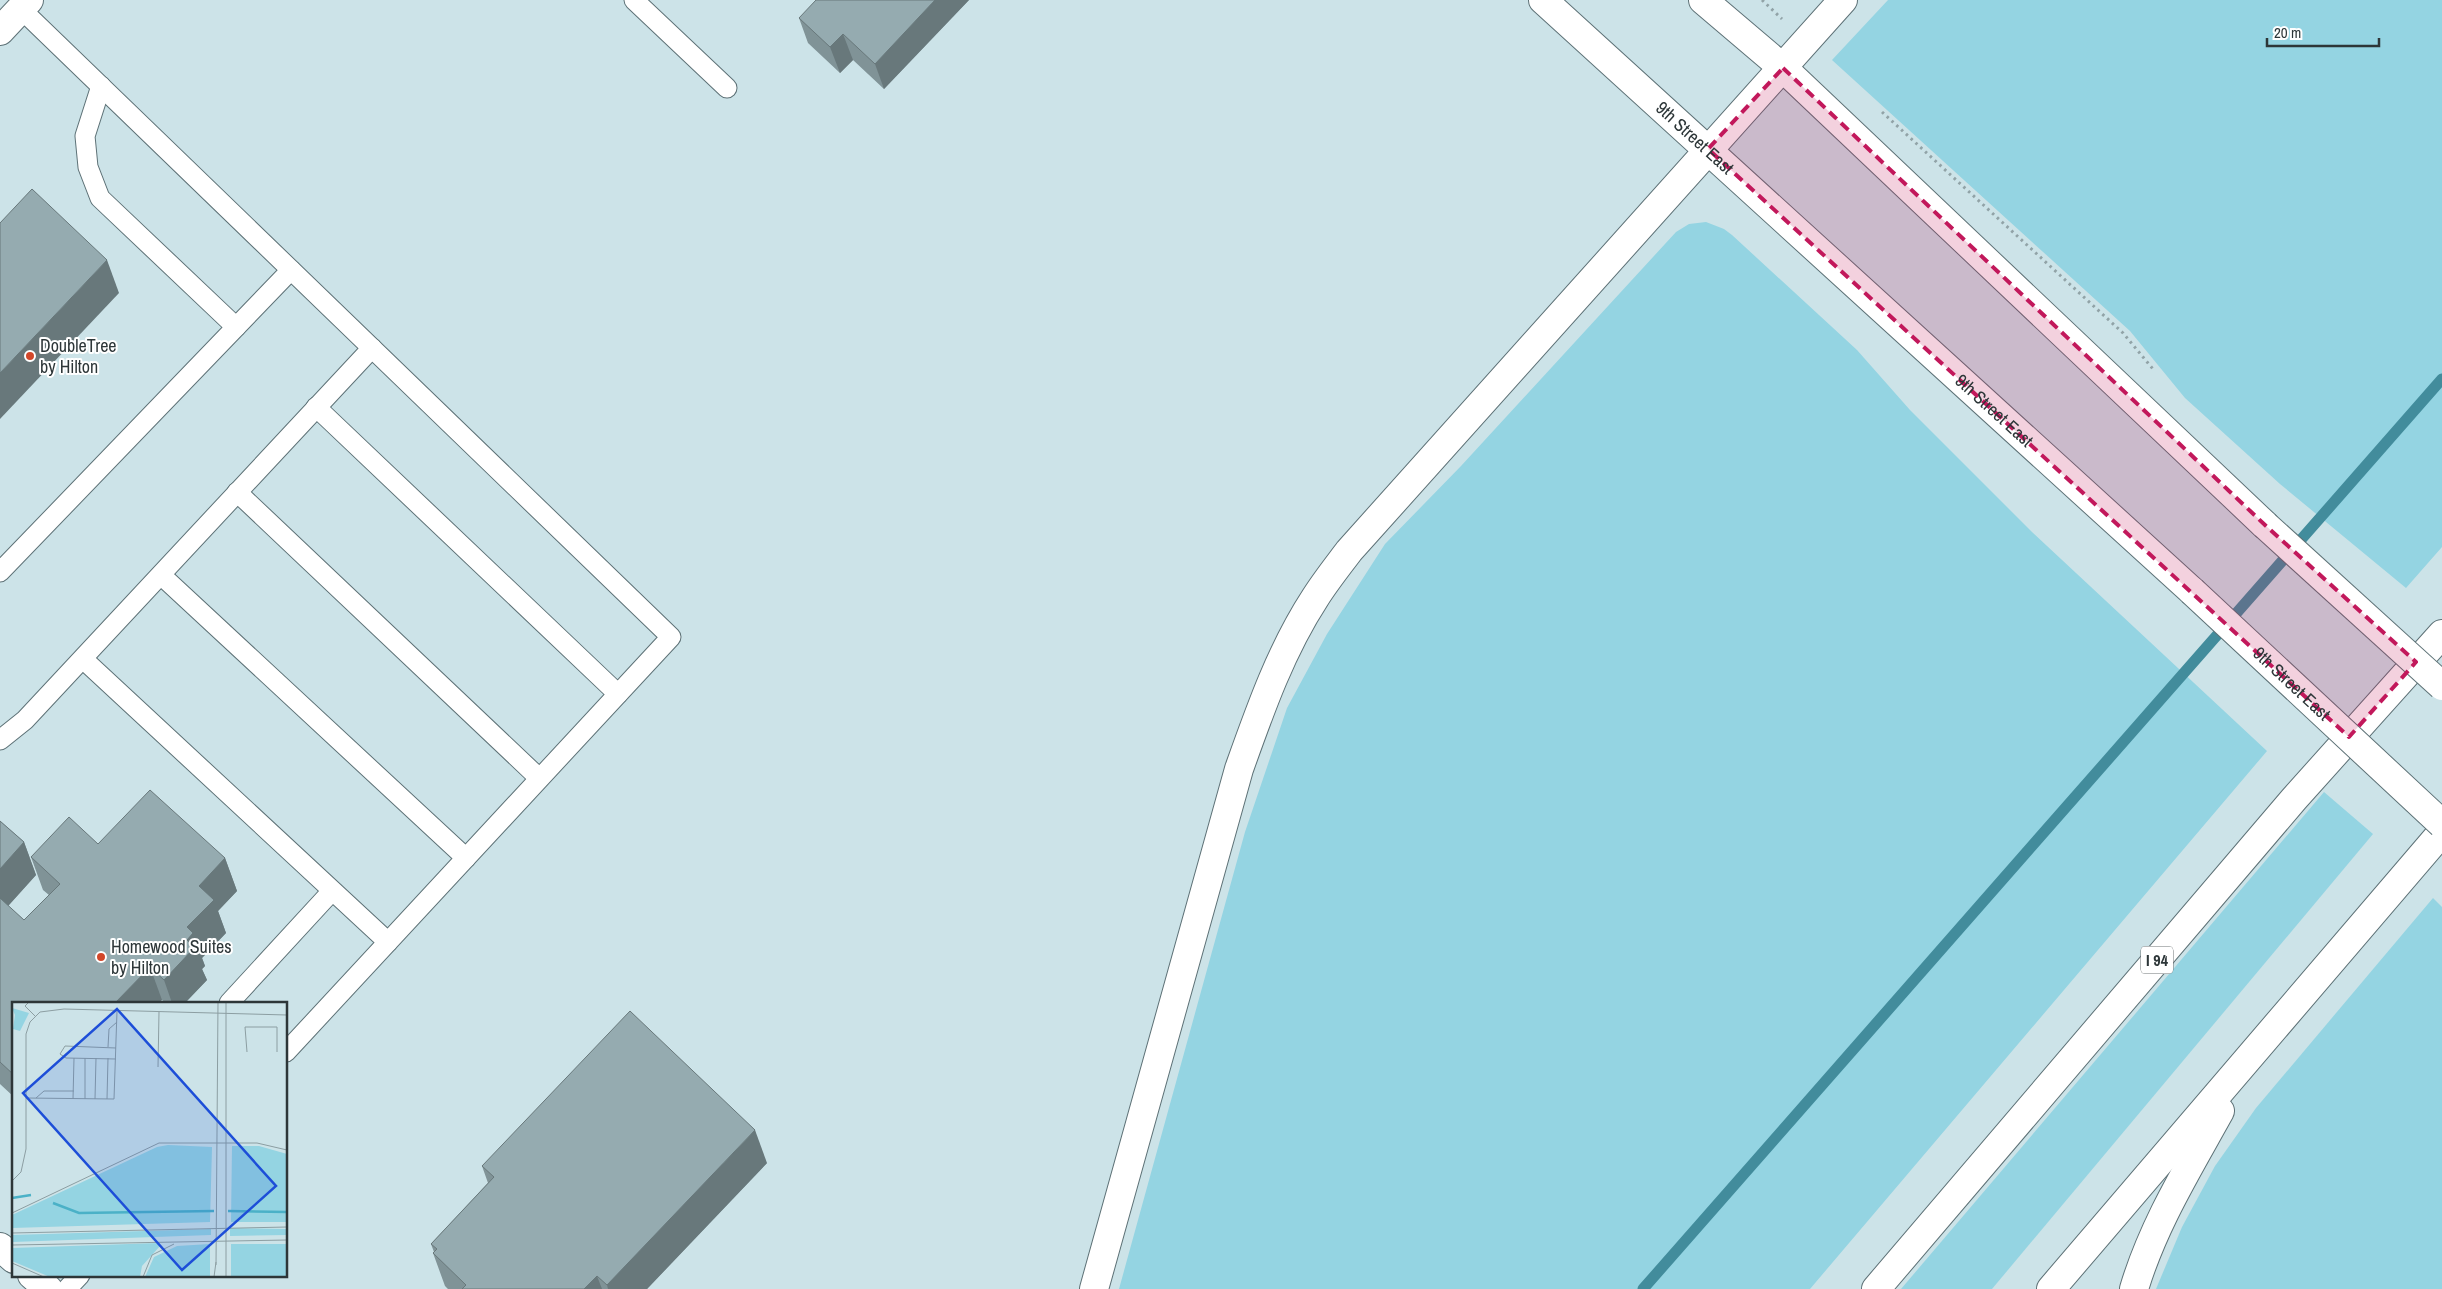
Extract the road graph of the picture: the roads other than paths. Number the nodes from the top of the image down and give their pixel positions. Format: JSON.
{"nodes":[{"id":1,"x":634,"y":0,"type":"edge"},
{"id":2,"x":1543,"y":0,"type":"edge"},
{"id":3,"x":1703,"y":0,"type":"edge"},
{"id":4,"x":1843,"y":0,"type":"edge"},
{"id":5,"x":25,"y":4,"type":"edge"},
{"id":6,"x":0,"y":31,"type":"edge"},
{"id":7,"x":1783,"y":68,"type":"junction"},
{"id":8,"x":101,"y":86,"type":"junction"},
{"id":9,"x":728,"y":88,"type":"dead end"},
{"id":10,"x":1708,"y":149,"type":"junction"},
{"id":11,"x":291,"y":270,"type":"junction"},
{"id":12,"x":236,"y":327,"type":"junction"},
{"id":13,"x":372,"y":348,"type":"junction"},
{"id":14,"x":316,"y":408,"type":"junction"},
{"id":15,"x":237,"y":492,"type":"junction"},
{"id":16,"x":0,"y":572,"type":"edge"},
{"id":17,"x":161,"y":575,"type":"junction"},
{"id":18,"x":2442,"y":634,"type":"edge"},
{"id":19,"x":82,"y":659,"type":"junction"},
{"id":20,"x":2442,"y":686,"type":"edge"},
{"id":21,"x":618,"y":694,"type":"junction"},
{"id":22,"x":0,"y":740,"type":"edge"},
{"id":23,"x":539,"y":778,"type":"junction"},
{"id":24,"x":2442,"y":824,"type":"edge"},
{"id":25,"x":2442,"y":832,"type":"edge"},
{"id":26,"x":466,"y":858,"type":"junction"},
{"id":27,"x":332,"y":891,"type":"junction"},
{"id":28,"x":388,"y":942,"type":"junction"},
{"id":29,"x":230,"y":1002,"type":"edge"},
{"id":30,"x":288,"y":1050,"type":"edge"},
{"id":31,"x":2248,"y":1059,"type":"junction"},
{"id":32,"x":0,"y":1247,"type":"edge"},
{"id":33,"x":12,"y":1257,"type":"edge"},
{"id":34,"x":33,"y":1276,"type":"edge"},
{"id":35,"x":79,"y":1276,"type":"edge"},
{"id":36,"x":48,"y":1289,"type":"edge"},
{"id":37,"x":67,"y":1289,"type":"edge"},
{"id":38,"x":1094,"y":1289,"type":"edge"},
{"id":39,"x":1876,"y":1289,"type":"edge"},
{"id":40,"x":2051,"y":1289,"type":"edge"},
{"id":41,"x":2134,"y":1289,"type":"edge"}],
"edges":[{"from":1,"to":9,"type":"lane"},
{"from":2,"to":10,"type":"main road","name":"9th Street East"},
{"from":3,"to":7,"type":"main road"},
{"from":4,"to":7,"type":"main road"},
{"from":5,"to":6,"type":"main road"},
{"from":5,"to":8,"type":"lane"},
{"from":7,"to":10,"type":"main road"},
{"from":7,"to":20,"type":"main road","bridge":true},
{"from":8,"to":11,"type":"lane"},
{"from":8,"to":12,"type":"lane"},
{"from":10,"to":24,"type":"main road","name":"9th Street East","bridge":true},
{"from":10,"to":38,"type":"main road"},
{"from":11,"to":12,"type":"lane"},
{"from":11,"to":13,"type":"lane"},
{"from":12,"to":16,"type":"lane"},
{"from":13,"to":14,"type":"lane"},
{"from":13,"to":21,"type":"lane"},
{"from":14,"to":15,"type":"lane"},
{"from":14,"to":21,"type":"lane"},
{"from":15,"to":17,"type":"lane"},
{"from":15,"to":23,"type":"lane"},
{"from":17,"to":19,"type":"lane"},
{"from":17,"to":26,"type":"lane"},
{"from":18,"to":39,"type":"main road","number":"I 94"},
{"from":19,"to":22,"type":"lane"},
{"from":19,"to":27,"type":"lane"},
{"from":21,"to":23,"type":"lane"},
{"from":23,"to":26,"type":"lane"},
{"from":25,"to":31,"type":"main road"},
{"from":26,"to":28,"type":"lane"},
{"from":27,"to":28,"type":"lane"},
{"from":27,"to":29,"type":"lane"},
{"from":28,"to":30,"type":"lane"},
{"from":31,"to":40,"type":"main road"},
{"from":31,"to":41,"type":"main road"},
{"from":32,"to":33,"type":"main road"},
{"from":34,"to":36,"type":"main road"},
{"from":35,"to":37,"type":"lane"}]}
